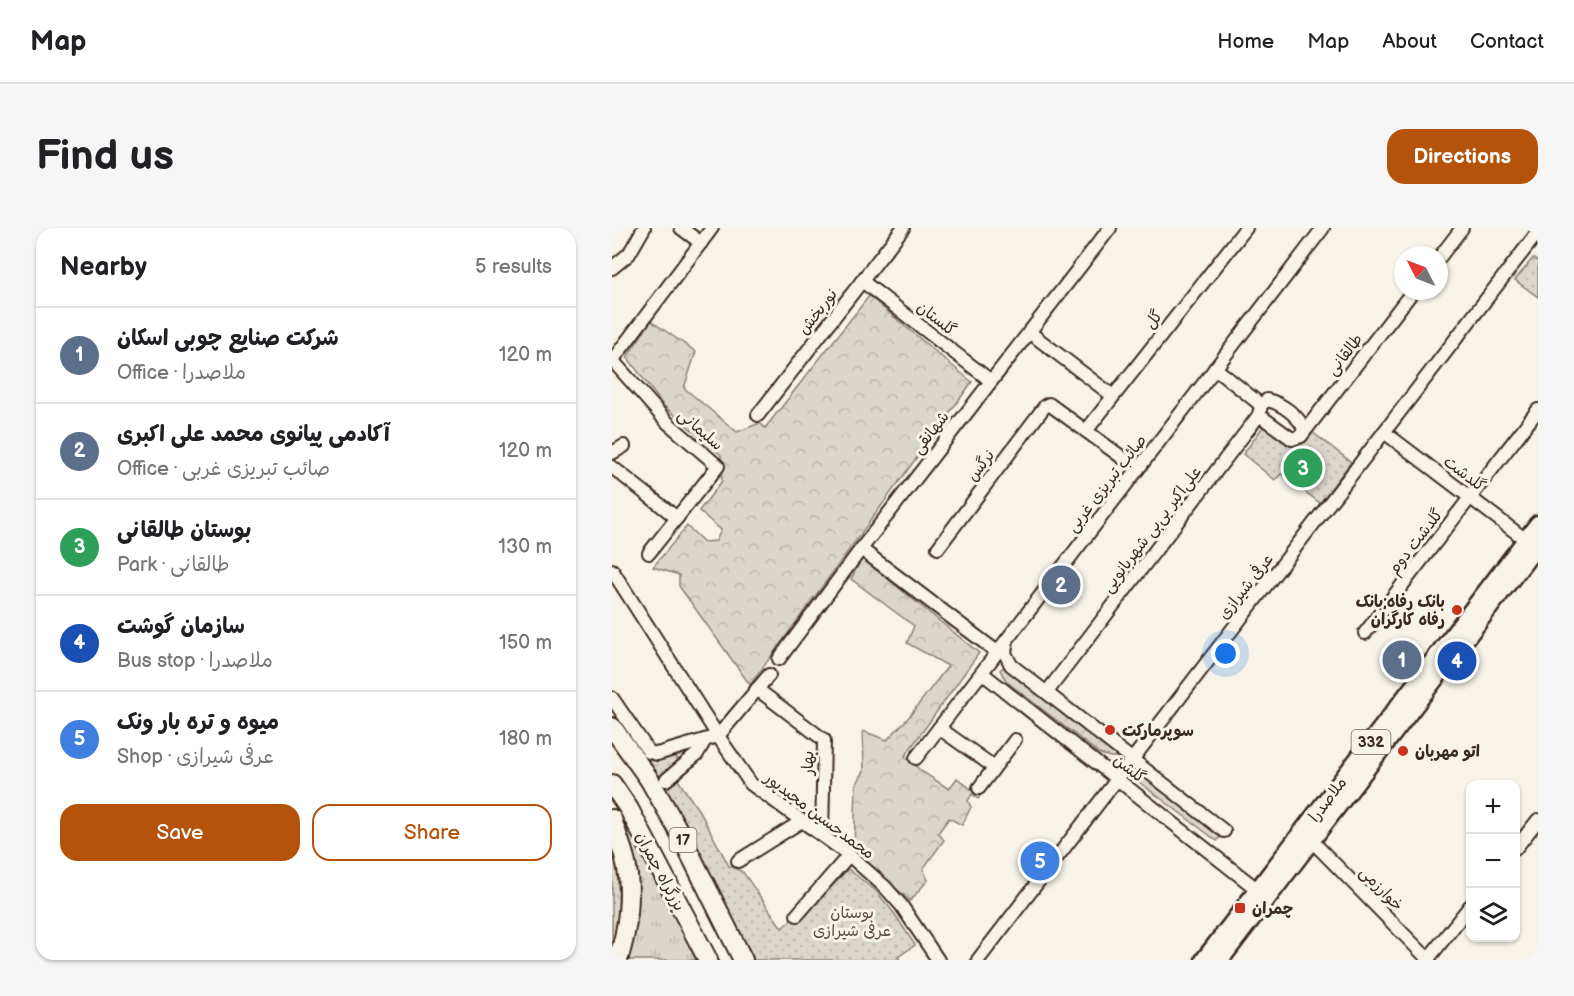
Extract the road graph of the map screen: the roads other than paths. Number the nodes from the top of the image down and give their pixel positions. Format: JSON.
{"nodes":[{"id":1,"x":644,"y":228,"type":"edge"},
{"id":2,"x":681,"y":228,"type":"edge"},
{"id":3,"x":712,"y":228,"type":"edge"},
{"id":4,"x":903,"y":228,"type":"edge"},
{"id":5,"x":1110,"y":228,"type":"edge"},
{"id":6,"x":1246,"y":228,"type":"edge"},
{"id":7,"x":1323,"y":228,"type":"edge"},
{"id":8,"x":1462,"y":228,"type":"edge"},
{"id":9,"x":1538,"y":232,"type":"edge"},
{"id":10,"x":701,"y":243,"type":"junction"},
{"id":11,"x":1448,"y":246,"type":"edge"},
{"id":12,"x":612,"y":268,"type":"edge"},
{"id":13,"x":862,"y":281,"type":"junction"},
{"id":14,"x":1406,"y":300,"type":"edge"},
{"id":15,"x":1029,"y":332,"type":"junction"},
{"id":16,"x":612,"y":361,"type":"edge"},
{"id":17,"x":1215,"y":368,"type":"junction"},
{"id":18,"x":991,"y":381,"type":"junction"},
{"id":19,"x":1113,"y":396,"type":"junction"},
{"id":20,"x":1260,"y":410,"type":"junction"},
{"id":21,"x":1538,"y":410,"type":"edge"},
{"id":22,"x":758,"y":415,"type":"dead end"},
{"id":23,"x":1086,"y":431,"type":"junction"},
{"id":24,"x":1384,"y":432,"type":"junction"},
{"id":25,"x":1301,"y":436,"type":"junction"},
{"id":26,"x":624,"y":446,"type":"dead end"},
{"id":27,"x":612,"y":453,"type":"edge"},
{"id":28,"x":612,"y":467,"type":"edge"},
{"id":29,"x":1138,"y":469,"type":"junction"},
{"id":30,"x":1470,"y":497,"type":"junction"},
{"id":31,"x":677,"y":518,"type":"junction"},
{"id":32,"x":1538,"y":524,"type":"edge"},
{"id":33,"x":1532,"y":542,"type":"edge"},
{"id":34,"x":938,"y":548,"type":"dead end"},
{"id":35,"x":861,"y":549,"type":"junction"},
{"id":36,"x":649,"y":553,"type":"dead end"},
{"id":37,"x":612,"y":570,"type":"edge"},
{"id":38,"x":1365,"y":633,"type":"dead end"},
{"id":39,"x":1007,"y":639,"type":"junction"},
{"id":40,"x":997,"y":652,"type":"junction"},
{"id":41,"x":779,"y":659,"type":"dead end"},
{"id":42,"x":982,"y":673,"type":"junction"},
{"id":43,"x":769,"y":675,"type":"dead end"},
{"id":44,"x":757,"y":689,"type":"junction"},
{"id":45,"x":1047,"y":692,"type":"junction"},
{"id":46,"x":612,"y":698,"type":"edge"},
{"id":47,"x":612,"y":727,"type":"edge"},
{"id":48,"x":939,"y":728,"type":"junction"},
{"id":49,"x":718,"y":736,"type":"junction"},
{"id":50,"x":705,"y":740,"type":"junction"},
{"id":51,"x":1015,"y":740,"type":"dead end"},
{"id":52,"x":916,"y":758,"type":"dead end"},
{"id":53,"x":1133,"y":759,"type":"junction"},
{"id":54,"x":994,"y":767,"type":"junction"},
{"id":55,"x":1118,"y":778,"type":"junction"},
{"id":56,"x":666,"y":780,"type":"dead end"},
{"id":57,"x":612,"y":784,"type":"edge"},
{"id":58,"x":979,"y":788,"type":"dead end"},
{"id":59,"x":612,"y":819,"type":"edge"},
{"id":60,"x":1538,"y":820,"type":"edge"},
{"id":61,"x":802,"y":821,"type":"junction"},
{"id":62,"x":1224,"y":831,"type":"dead end"},
{"id":63,"x":822,"y":835,"type":"junction"},
{"id":64,"x":1311,"y":840,"type":"junction"},
{"id":65,"x":1520,"y":843,"type":"edge"},
{"id":66,"x":849,"y":855,"type":"junction"},
{"id":67,"x":738,"y":861,"type":"dead end"},
{"id":68,"x":1257,"y":890,"type":"junction"},
{"id":69,"x":1466,"y":911,"type":"edge"},
{"id":70,"x":797,"y":915,"type":"dead end"},
{"id":71,"x":618,"y":960,"type":"edge"},
{"id":72,"x":708,"y":960,"type":"edge"},
{"id":73,"x":743,"y":960,"type":"edge"},
{"id":74,"x":938,"y":960,"type":"edge"},
{"id":75,"x":978,"y":960,"type":"edge"},
{"id":76,"x":1204,"y":960,"type":"edge"},
{"id":77,"x":1220,"y":960,"type":"edge"},
{"id":78,"x":1429,"y":960,"type":"edge"}],
"edges":[{"from":1,"to":12,"type":"street"},
{"from":2,"to":10,"type":"street"},
{"from":3,"to":10,"type":"street"},
{"from":4,"to":13,"type":"street","name":"نوربخش"},
{"from":5,"to":15,"type":"street","name":"شهانقی"},
{"from":6,"to":19,"type":"street","name":"گل"},
{"from":7,"to":17,"type":"street","name":"صائب تبریزی غربی"},
{"from":8,"to":11,"type":"street"},
{"from":9,"to":24,"type":"street","name":"عرفی شیرازی"},
{"from":10,"to":16,"type":"street"},
{"from":13,"to":18,"type":"street","name":"گلستان"},
{"from":13,"to":22,"type":"street","name":"نوربخش"},
{"from":14,"to":25,"type":"street","name":"طالقانی"},
{"from":15,"to":18,"type":"street","name":"شهانقی"},
{"from":15,"to":19,"type":"street"},
{"from":16,"to":31,"type":"street","name":"سلیمانی"},
{"from":17,"to":20,"type":"street"},
{"from":17,"to":29,"type":"street","name":"صائب تبریزی غربی"},
{"from":18,"to":35,"type":"street","name":"شهانقی"},
{"from":19,"to":23,"type":"street","name":"گل"},
{"from":20,"to":25,"type":"street"},
{"from":20,"to":25,"type":"street"},
{"from":20,"to":45,"type":"street","name":"علی‌اکبر بی‌بی شهربانویی"},
{"from":21,"to":30,"type":"street","name":"گلدشت دوم"},
{"from":23,"to":29,"type":"street"},
{"from":23,"to":34,"type":"street","name":"نرگس"},
{"from":24,"to":30,"type":"street","name":"گلدشت"},
{"from":24,"to":53,"type":"street","name":"عرفی شیرازی"},
{"from":26,"to":27,"type":"street"},
{"from":28,"to":31,"type":"street"},
{"from":29,"to":39,"type":"street","name":"صائب تبریزی غربی"},
{"from":30,"to":33,"type":"street","name":"گلدشت"},
{"from":30,"to":38,"type":"street","name":"گلدشت دوم"},
{"from":31,"to":36,"type":"street","name":"سلیمانی"},
{"from":32,"to":33,"type":"main road","name":"ملاصدرا","number":"332"},
{"from":33,"to":64,"type":"main road","name":"ملاصدرا","number":"332"},
{"from":33,"to":68,"type":"main road","name":"ملاصدرا","number":"332"},
{"from":35,"to":40,"type":"street"},
{"from":35,"to":41,"type":"street","name":"شهانقی"},
{"from":37,"to":49,"type":"street","name":"محمدحسین مجیدپور"},
{"from":39,"to":40,"type":"street","name":"صائب تبریزی غربی"},
{"from":39,"to":45,"type":"street","name":"گلشن"},
{"from":40,"to":42,"type":"street","name":"صائب تبریزی غربی"},
{"from":42,"to":48,"type":"street","name":"صائب تبریزی غربی"},
{"from":42,"to":55,"type":"street","name":"گلشن"},
{"from":43,"to":44,"type":"street"},
{"from":44,"to":49,"type":"street"},
{"from":44,"to":63,"type":"street","name":"بهار"},
{"from":45,"to":53,"type":"street","name":"گلشن"},
{"from":46,"to":50,"type":"street"},
{"from":47,"to":73,"type":"highway","name":"بزرگراه چمران","number":"17"},
{"from":48,"to":52,"type":"street","name":"صائب تبریزی غربی"},
{"from":48,"to":54,"type":"street"},
{"from":49,"to":50,"type":"street"},
{"from":49,"to":61,"type":"street","name":"محمدحسین مجیدپور"},
{"from":50,"to":56,"type":"street"},
{"from":51,"to":54,"type":"street"},
{"from":53,"to":55,"type":"street","name":"عرفی شیرازی"},
{"from":53,"to":62,"type":"street","name":"گلشن"},
{"from":54,"to":58,"type":"street"},
{"from":55,"to":68,"type":"street","name":"گلشن"},
{"from":55,"to":75,"type":"street","name":"عرفی شیرازی"},
{"from":57,"to":72,"type":"highway","name":"بزرگراه چمران","number":"17"},
{"from":59,"to":71,"type":"highway"},
{"from":60,"to":65,"type":"street"},
{"from":61,"to":63,"type":"street","name":"محمدحسین مجیدپور"},
{"from":61,"to":67,"type":"street"},
{"from":63,"to":66,"type":"street","name":"محمدحسین مجیدپور"},
{"from":64,"to":77,"type":"main road","name":"ملاصدرا","number":"332"},
{"from":64,"to":78,"type":"street","name":"خوارزمی"},
{"from":66,"to":70,"type":"street"},
{"from":66,"to":74,"type":"street","name":"محمدحسین مجیدپور"},
{"from":68,"to":76,"type":"main road","name":"ملاصدرا","number":"332"},
{"from":69,"to":78,"type":"street"}]}
